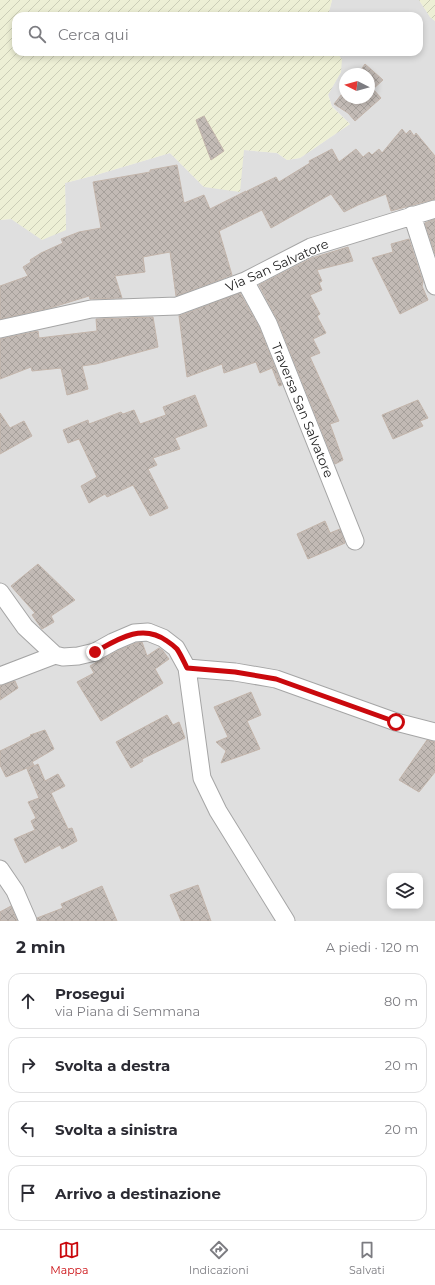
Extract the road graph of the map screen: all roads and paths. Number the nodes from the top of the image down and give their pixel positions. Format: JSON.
{"nodes":[{"id":1,"x":435,"y":209,"type":"edge"},
{"id":2,"x":412,"y":215,"type":"junction"},
{"id":3,"x":245,"y":282,"type":"junction"},
{"id":4,"x":435,"y":286,"type":"edge"},
{"id":5,"x":0,"y":329,"type":"edge"},
{"id":6,"x":355,"y":541,"type":"dead end"},
{"id":7,"x":0,"y":592,"type":"edge"},
{"id":8,"x":55,"y":655,"type":"junction"},
{"id":9,"x":187,"y":668,"type":"junction"},
{"id":10,"x":0,"y":676,"type":"edge"},
{"id":11,"x":435,"y":732,"type":"edge"},
{"id":12,"x":0,"y":869,"type":"edge"},
{"id":13,"x":28,"y":921,"type":"edge"},
{"id":14,"x":286,"y":921,"type":"edge"}],
"edges":[{"from":1,"to":2,"type":"street","name":"Via San Salvatore"},
{"from":2,"to":3,"type":"street","name":"Via San Salvatore"},
{"from":2,"to":4,"type":"street"},
{"from":3,"to":5,"type":"street","name":"Via San Salvatore"},
{"from":3,"to":6,"type":"street","name":"Traversa San Salvatore"},
{"from":7,"to":8,"type":"street"},
{"from":8,"to":9,"type":"street"},
{"from":8,"to":10,"type":"street"},
{"from":9,"to":11,"type":"street"},
{"from":9,"to":14,"type":"street"},
{"from":12,"to":13,"type":"street"}]}
